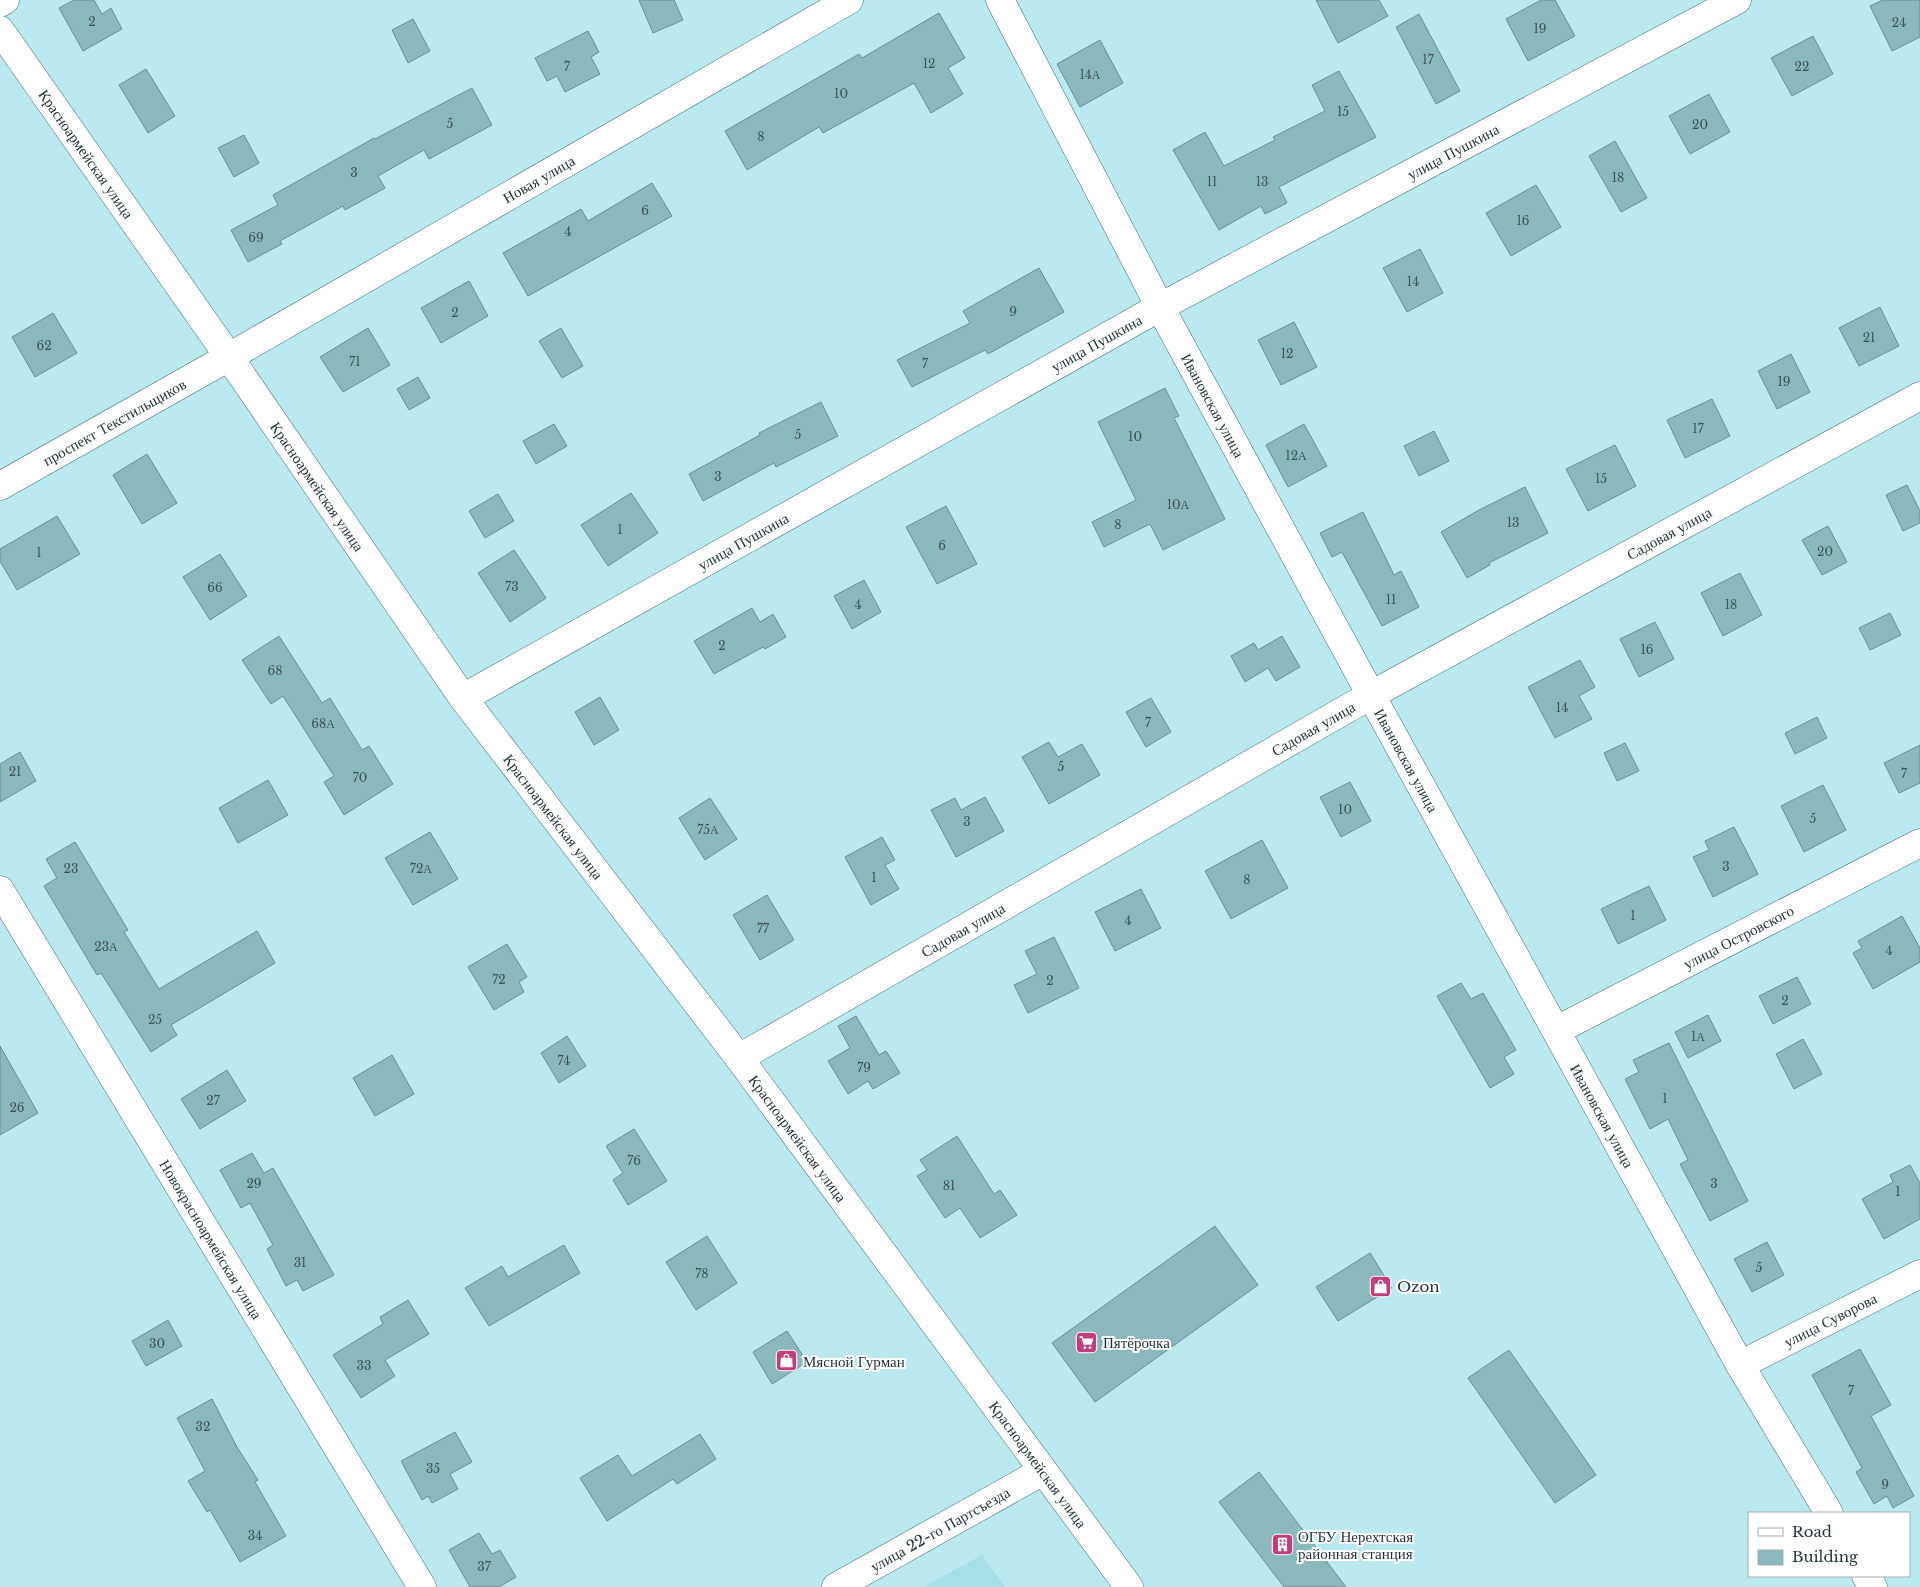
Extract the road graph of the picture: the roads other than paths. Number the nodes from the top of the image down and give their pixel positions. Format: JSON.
{"nodes":[{"id":1,"x":5,"y":0,"type":"edge"},
{"id":2,"x":849,"y":0,"type":"edge"},
{"id":3,"x":1000,"y":0,"type":"edge"},
{"id":4,"x":1737,"y":0,"type":"edge"},
{"id":5,"x":0,"y":3,"type":"edge"},
{"id":6,"x":0,"y":30,"type":"edge"},
{"id":7,"x":1160,"y":307,"type":"junction"},
{"id":8,"x":229,"y":357,"type":"junction"},
{"id":9,"x":1920,"y":396,"type":"edge"},
{"id":10,"x":0,"y":486,"type":"edge"},
{"id":11,"x":1371,"y":695,"type":"junction"},
{"id":12,"x":463,"y":698,"type":"junction"},
{"id":13,"x":1920,"y":843,"type":"edge"},
{"id":14,"x":0,"y":890,"type":"edge"},
{"id":15,"x":1557,"y":1030,"type":"junction"},
{"id":16,"x":740,"y":1058,"type":"junction"},
{"id":17,"x":1920,"y":1274,"type":"edge"},
{"id":18,"x":1740,"y":1365,"type":"junction"},
{"id":19,"x":1044,"y":1471,"type":"junction"},
{"id":20,"x":1828,"y":1512,"type":"edge"},
{"id":21,"x":422,"y":1587,"type":"edge"},
{"id":22,"x":836,"y":1587,"type":"edge"},
{"id":23,"x":1129,"y":1587,"type":"edge"}],
"edges":[{"from":1,"to":5,"type":"street"},
{"from":2,"to":8,"type":"street","name":"Новая улица"},
{"from":3,"to":7,"type":"street","name":"Ивановская улица"},
{"from":4,"to":7,"type":"street","name":"улица Пушкина"},
{"from":6,"to":8,"type":"street","name":"Красноармейская улица"},
{"from":7,"to":11,"type":"street","name":"Ивановская улица"},
{"from":7,"to":12,"type":"street","name":"улица Пушкина"},
{"from":8,"to":10,"type":"street","name":"проспект Текстильщиков"},
{"from":8,"to":12,"type":"street","name":"Красноармейская улица"},
{"from":9,"to":11,"type":"street","name":"Садовая улица"},
{"from":11,"to":15,"type":"street","name":"Ивановская улица"},
{"from":11,"to":16,"type":"street","name":"Садовая улица"},
{"from":12,"to":16,"type":"street","name":"Красноармейская улица"},
{"from":13,"to":15,"type":"street","name":"улица Островского"},
{"from":14,"to":21,"type":"street","name":"Новокрасноармейская улица"},
{"from":15,"to":18,"type":"street","name":"Ивановская улица"},
{"from":16,"to":19,"type":"street","name":"Красноармейская улица"},
{"from":17,"to":18,"type":"street","name":"улица Суворова"},
{"from":18,"to":20,"type":"street","name":"Ивановская улица"},
{"from":19,"to":22,"type":"street","name":"улица 22-го Партсъезда"},
{"from":19,"to":23,"type":"street","name":"Красноармейская улица"}]}
